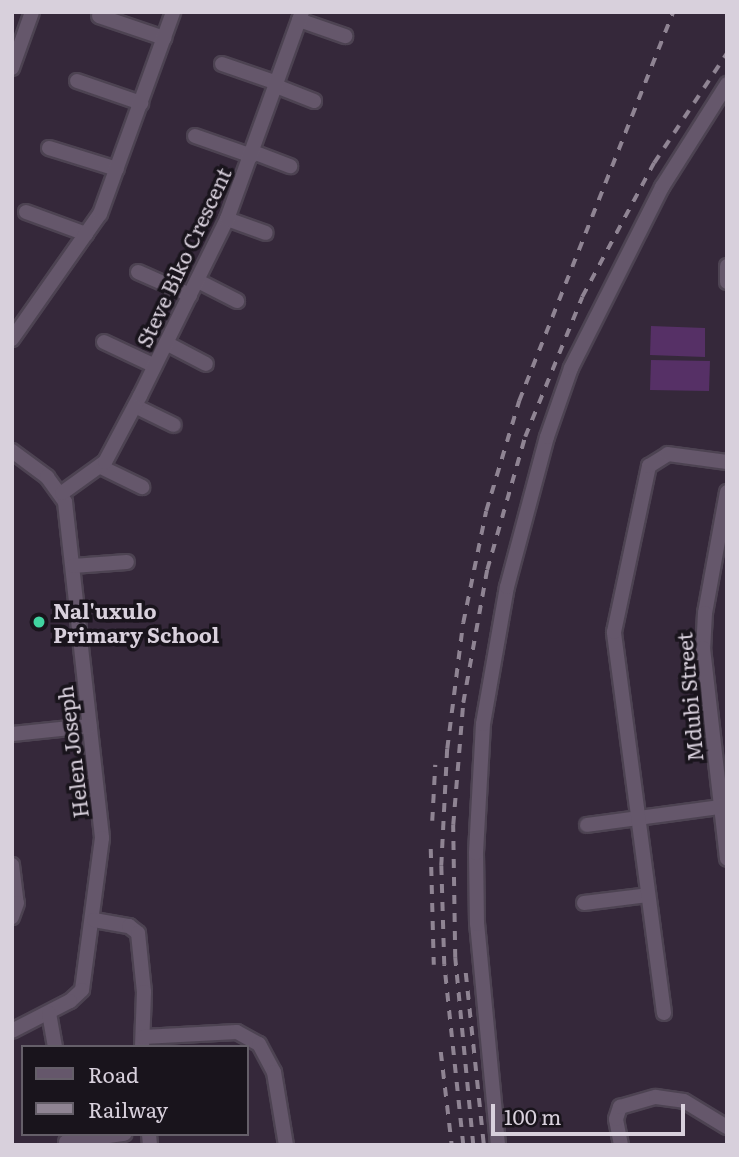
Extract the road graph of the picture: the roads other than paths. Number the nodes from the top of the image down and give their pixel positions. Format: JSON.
{"nodes":[{"id":1,"x":32,"y":12,"type":"edge"},
{"id":2,"x":173,"y":12,"type":"edge"},
{"id":3,"x":99,"y":16,"type":"dead end"},
{"id":4,"x":301,"y":16,"type":"edge"},
{"id":5,"x":18,"y":33,"type":"edge"},
{"id":6,"x":345,"y":36,"type":"dead end"},
{"id":7,"x":164,"y":38,"type":"junction"},
{"id":8,"x":222,"y":64,"type":"dead end"},
{"id":9,"x":12,"y":68,"type":"edge"},
{"id":10,"x":77,"y":81,"type":"dead end"},
{"id":11,"x":727,"y":84,"type":"edge"},
{"id":12,"x":277,"y":85,"type":"junction"},
{"id":13,"x":314,"y":101,"type":"dead end"},
{"id":14,"x":141,"y":103,"type":"junction"},
{"id":15,"x":195,"y":136,"type":"dead end"},
{"id":16,"x":49,"y":148,"type":"dead end"},
{"id":17,"x":253,"y":154,"type":"junction"},
{"id":18,"x":290,"y":166,"type":"dead end"},
{"id":19,"x":117,"y":169,"type":"junction"},
{"id":20,"x":26,"y":212,"type":"dead end"},
{"id":21,"x":227,"y":219,"type":"junction"},
{"id":22,"x":267,"y":233,"type":"dead end"},
{"id":23,"x":86,"y":234,"type":"junction"},
{"id":24,"x":727,"y":266,"type":"edge"},
{"id":25,"x":138,"y":272,"type":"dead end"},
{"id":26,"x":198,"y":281,"type":"junction"},
{"id":27,"x":727,"y":282,"type":"edge"},
{"id":28,"x":190,"y":295,"type":"junction"},
{"id":29,"x":237,"y":301,"type":"dead end"},
{"id":30,"x":14,"y":334,"type":"edge"},
{"id":31,"x":104,"y":342,"type":"dead end"},
{"id":32,"x":166,"y":343,"type":"junction"},
{"id":33,"x":206,"y":364,"type":"dead end"},
{"id":34,"x":155,"y":366,"type":"junction"},
{"id":35,"x":135,"y":406,"type":"junction"},
{"id":36,"x":174,"y":425,"type":"dead end"},
{"id":37,"x":12,"y":451,"type":"edge"},
{"id":38,"x":727,"y":462,"type":"edge"},
{"id":39,"x":100,"y":467,"type":"junction"},
{"id":40,"x":142,"y":487,"type":"dead end"},
{"id":41,"x":727,"y":492,"type":"edge"},
{"id":42,"x":62,"y":493,"type":"junction"},
{"id":43,"x":127,"y":562,"type":"dead end"},
{"id":44,"x":73,"y":566,"type":"junction"},
{"id":45,"x":90,"y":726,"type":"junction"},
{"id":46,"x":727,"y":726,"type":"edge"},
{"id":47,"x":711,"y":728,"type":"junction"},
{"id":48,"x":12,"y":734,"type":"edge"},
{"id":49,"x":724,"y":806,"type":"edge"},
{"id":50,"x":638,"y":818,"type":"junction"},
{"id":51,"x":587,"y":825,"type":"dead end"},
{"id":52,"x":727,"y":859,"type":"edge"},
{"id":53,"x":12,"y":865,"type":"edge"},
{"id":54,"x":648,"y":895,"type":"junction"},
{"id":55,"x":584,"y":903,"type":"dead end"},
{"id":56,"x":12,"y":917,"type":"edge"},
{"id":57,"x":94,"y":920,"type":"junction"},
{"id":58,"x":49,"y":1013,"type":"junction"},
{"id":59,"x":664,"y":1013,"type":"dead end"},
{"id":60,"x":12,"y":1031,"type":"edge"},
{"id":61,"x":143,"y":1042,"type":"edge"},
{"id":62,"x":55,"y":1045,"type":"edge"},
{"id":63,"x":727,"y":1127,"type":"edge"},
{"id":64,"x":105,"y":1136,"type":"edge"},
{"id":65,"x":66,"y":1140,"type":"edge"},
{"id":66,"x":286,"y":1145,"type":"edge"},
{"id":67,"x":498,"y":1145,"type":"edge"},
{"id":68,"x":621,"y":1145,"type":"edge"}],
"edges":[{"from":1,"to":5,"type":"street"},
{"from":2,"to":7,"type":"street"},
{"from":3,"to":7,"type":"street"},
{"from":4,"to":6,"type":"street"},
{"from":4,"to":12,"type":"street","name":"Steve Biko Crescent"},
{"from":5,"to":9,"type":"street"},
{"from":7,"to":14,"type":"street"},
{"from":8,"to":12,"type":"street"},
{"from":10,"to":14,"type":"street"},
{"from":11,"to":67,"type":"street"},
{"from":12,"to":13,"type":"street"},
{"from":12,"to":17,"type":"street","name":"Steve Biko Crescent"},
{"from":14,"to":19,"type":"street"},
{"from":15,"to":17,"type":"street"},
{"from":16,"to":19,"type":"street"},
{"from":17,"to":18,"type":"street"},
{"from":17,"to":21,"type":"street","name":"Steve Biko Crescent"},
{"from":19,"to":23,"type":"street"},
{"from":20,"to":23,"type":"street"},
{"from":21,"to":22,"type":"street"},
{"from":21,"to":26,"type":"street","name":"Steve Biko Crescent"},
{"from":23,"to":30,"type":"street"},
{"from":24,"to":27,"type":"street"},
{"from":25,"to":28,"type":"street"},
{"from":26,"to":28,"type":"street","name":"Steve Biko Crescent"},
{"from":26,"to":29,"type":"street"},
{"from":28,"to":32,"type":"street","name":"Steve Biko Crescent"},
{"from":31,"to":34,"type":"street"},
{"from":32,"to":33,"type":"street"},
{"from":32,"to":34,"type":"street","name":"Steve Biko Crescent"},
{"from":34,"to":35,"type":"street","name":"Steve Biko Crescent"},
{"from":35,"to":36,"type":"street"},
{"from":35,"to":39,"type":"street","name":"Steve Biko Crescent"},
{"from":37,"to":42,"type":"street"},
{"from":38,"to":50,"type":"street"},
{"from":39,"to":40,"type":"street"},
{"from":39,"to":42,"type":"street","name":"Steve Biko Crescent"},
{"from":41,"to":47,"type":"street","name":"Mdubi Street"},
{"from":42,"to":44,"type":"street","name":"Helen Joseph"},
{"from":43,"to":44,"type":"street"},
{"from":44,"to":45,"type":"street","name":"Helen Joseph"},
{"from":45,"to":48,"type":"street"},
{"from":45,"to":57,"type":"street","name":"Helen Joseph"},
{"from":46,"to":47,"type":"street"},
{"from":47,"to":49,"type":"street","name":"Mdubi Street"},
{"from":49,"to":50,"type":"street"},
{"from":49,"to":52,"type":"street","name":"Mdubi Street"},
{"from":50,"to":51,"type":"street"},
{"from":50,"to":54,"type":"street"},
{"from":53,"to":56,"type":"street"},
{"from":54,"to":55,"type":"street"},
{"from":54,"to":59,"type":"street"},
{"from":57,"to":58,"type":"street","name":"Helen Joseph"},
{"from":57,"to":61,"type":"street"},
{"from":58,"to":60,"type":"street","name":"Helen Joseph"},
{"from":58,"to":62,"type":"street"},
{"from":61,"to":66,"type":"street"},
{"from":63,"to":68,"type":"street"},
{"from":64,"to":65,"type":"street"}]}
